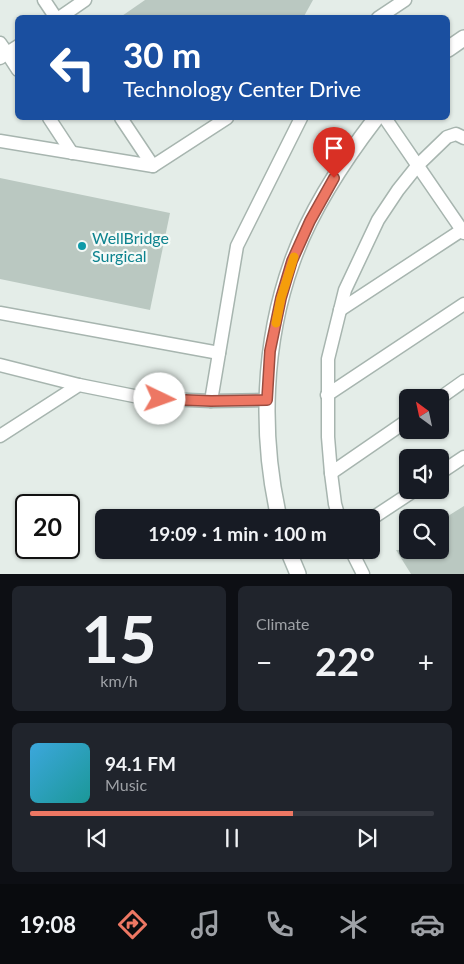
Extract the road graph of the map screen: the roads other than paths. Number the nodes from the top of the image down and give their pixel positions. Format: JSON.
{"nodes":[{"id":1,"x":44,"y":0,"type":"edge"},
{"id":2,"x":85,"y":0,"type":"edge"},
{"id":3,"x":405,"y":0,"type":"edge"},
{"id":4,"x":55,"y":15,"type":"edge"},
{"id":5,"x":62,"y":15,"type":"edge"},
{"id":6,"x":382,"y":15,"type":"edge"},
{"id":7,"x":464,"y":38,"type":"edge"},
{"id":8,"x":450,"y":48,"type":"edge"},
{"id":9,"x":6,"y":50,"type":"edge"},
{"id":10,"x":15,"y":65,"type":"edge"},
{"id":11,"x":49,"y":120,"type":"edge"},
{"id":12,"x":122,"y":120,"type":"edge"},
{"id":13,"x":223,"y":120,"type":"edge"},
{"id":14,"x":300,"y":120,"type":"edge"},
{"id":15,"x":374,"y":120,"type":"edge"},
{"id":16,"x":386,"y":120,"type":"edge"},
{"id":17,"x":464,"y":138,"type":"edge"},
{"id":18,"x":0,"y":142,"type":"edge"},
{"id":19,"x":72,"y":153,"type":"junction"},
{"id":20,"x":418,"y":164,"type":"junction"},
{"id":21,"x":153,"y":166,"type":"junction"},
{"id":22,"x":463,"y":232,"type":"edge"},
{"id":23,"x":464,"y":304,"type":"edge"},
{"id":24,"x":340,"y":310,"type":"junction"},
{"id":25,"x":0,"y":313,"type":"edge"},
{"id":26,"x":219,"y":353,"type":"junction"},
{"id":27,"x":0,"y":365,"type":"edge"},
{"id":28,"x":464,"y":381,"type":"edge"},
{"id":29,"x":79,"y":385,"type":"junction"},
{"id":30,"x":449,"y":392,"type":"edge"},
{"id":31,"x":327,"y":395,"type":"junction"},
{"id":32,"x":267,"y":400,"type":"junction"},
{"id":33,"x":211,"y":401,"type":"junction"},
{"id":34,"x":399,"y":426,"type":"edge"},
{"id":35,"x":0,"y":436,"type":"edge"},
{"id":36,"x":464,"y":457,"type":"edge"},
{"id":37,"x":449,"y":467,"type":"edge"},
{"id":38,"x":331,"y":472,"type":"junction"},
{"id":39,"x":401,"y":499,"type":"edge"},
{"id":40,"x":277,"y":509,"type":"edge"},
{"id":41,"x":337,"y":509,"type":"edge"},
{"id":42,"x":380,"y":513,"type":"edge"},
{"id":43,"x":292,"y":559,"type":"edge"},
{"id":44,"x":356,"y":559,"type":"edge"},
{"id":45,"x":298,"y":574,"type":"edge"},
{"id":46,"x":363,"y":574,"type":"edge"}],
"edges":[{"from":1,"to":4,"type":"lane"},
{"from":2,"to":5,"type":"lane"},
{"from":3,"to":6,"type":"lane"},
{"from":7,"to":8,"type":"street"},
{"from":9,"to":10,"type":"lane"},
{"from":11,"to":19,"type":"lane"},
{"from":12,"to":21,"type":"lane"},
{"from":13,"to":21,"type":"lane"},
{"from":14,"to":26,"type":"lane"},
{"from":15,"to":32,"type":"street"},
{"from":16,"to":20,"type":"lane"},
{"from":17,"to":20,"type":"lane"},
{"from":18,"to":19,"type":"lane"},
{"from":19,"to":21,"type":"lane"},
{"from":20,"to":22,"type":"lane"},
{"from":20,"to":24,"type":"lane"},
{"from":22,"to":24,"type":"lane"},
{"from":23,"to":31,"type":"lane"},
{"from":24,"to":31,"type":"lane"},
{"from":25,"to":26,"type":"lane"},
{"from":26,"to":33,"type":"lane"},
{"from":27,"to":29,"type":"lane"},
{"from":28,"to":30,"type":"lane"},
{"from":29,"to":33,"type":"lane"},
{"from":29,"to":35,"type":"lane"},
{"from":31,"to":38,"type":"lane"},
{"from":32,"to":33,"type":"lane"},
{"from":32,"to":40,"type":"street"},
{"from":34,"to":38,"type":"lane"},
{"from":36,"to":37,"type":"lane"},
{"from":38,"to":41,"type":"lane"},
{"from":39,"to":42,"type":"lane"},
{"from":43,"to":45,"type":"street"},
{"from":44,"to":46,"type":"lane"}]}
